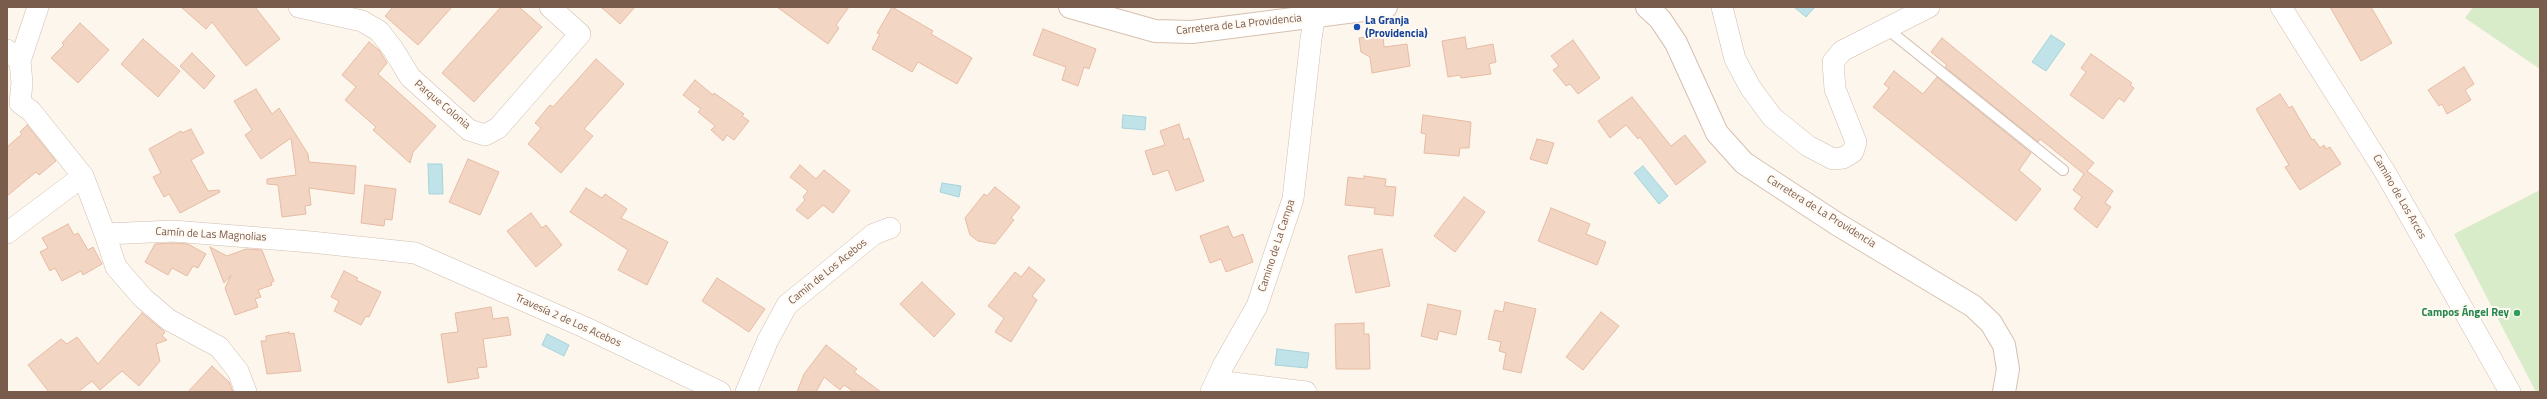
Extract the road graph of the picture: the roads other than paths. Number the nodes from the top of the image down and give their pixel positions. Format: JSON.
{"nodes":[{"id":1,"x":38,"y":7,"type":"edge"},
{"id":2,"x":299,"y":7,"type":"edge"},
{"id":3,"x":550,"y":7,"type":"edge"},
{"id":4,"x":1070,"y":7,"type":"edge"},
{"id":5,"x":1386,"y":7,"type":"edge"},
{"id":6,"x":1647,"y":7,"type":"edge"},
{"id":7,"x":1722,"y":7,"type":"edge"},
{"id":8,"x":1929,"y":7,"type":"edge"},
{"id":9,"x":2281,"y":7,"type":"edge"},
{"id":10,"x":1311,"y":10,"type":"edge"},
{"id":11,"x":1886,"y":28,"type":"junction"},
{"id":12,"x":14,"y":55,"type":"edge"},
{"id":13,"x":14,"y":109,"type":"edge"},
{"id":14,"x":2063,"y":170,"type":"dead end"},
{"id":15,"x":84,"y":176,"type":"junction"},
{"id":16,"x":890,"y":228,"type":"dead end"},
{"id":17,"x":7,"y":233,"type":"edge"},
{"id":18,"x":105,"y":234,"type":"junction"},
{"id":19,"x":415,"y":254,"type":"joint"},
{"id":20,"x":1214,"y":386,"type":"edge"},
{"id":21,"x":246,"y":392,"type":"edge"},
{"id":22,"x":720,"y":392,"type":"edge"},
{"id":23,"x":746,"y":392,"type":"edge"},
{"id":24,"x":1306,"y":392,"type":"edge"},
{"id":25,"x":2004,"y":392,"type":"edge"},
{"id":26,"x":2510,"y":392,"type":"edge"}],
"edges":[{"from":1,"to":12,"type":"street"},
{"from":2,"to":3,"type":"street","name":"Parque Colonia"},
{"from":4,"to":10,"type":"street","name":"Carretera de La Providencia"},
{"from":5,"to":10,"type":"street","name":"Carretera de La Providencia"},
{"from":6,"to":25,"type":"street","name":"Carretera de La Providencia"},
{"from":7,"to":11,"type":"street"},
{"from":8,"to":11,"type":"street"},
{"from":9,"to":26,"type":"street","name":"Camino de Los Arces"},
{"from":10,"to":20,"type":"street","name":"Camino de La Campa"},
{"from":11,"to":14,"type":"lane"},
{"from":12,"to":13,"type":"street"},
{"from":13,"to":15,"type":"street"},
{"from":15,"to":17,"type":"street"},
{"from":15,"to":18,"type":"street"},
{"from":16,"to":23,"type":"street","name":"Camín de Los Acebos"},
{"from":18,"to":19,"type":"street","name":"Camín de Las Magnolias"},
{"from":18,"to":21,"type":"street"},
{"from":19,"to":22,"type":"street","name":"Travesía 2 de Los Acebos"},
{"from":20,"to":24,"type":"street"}]}
